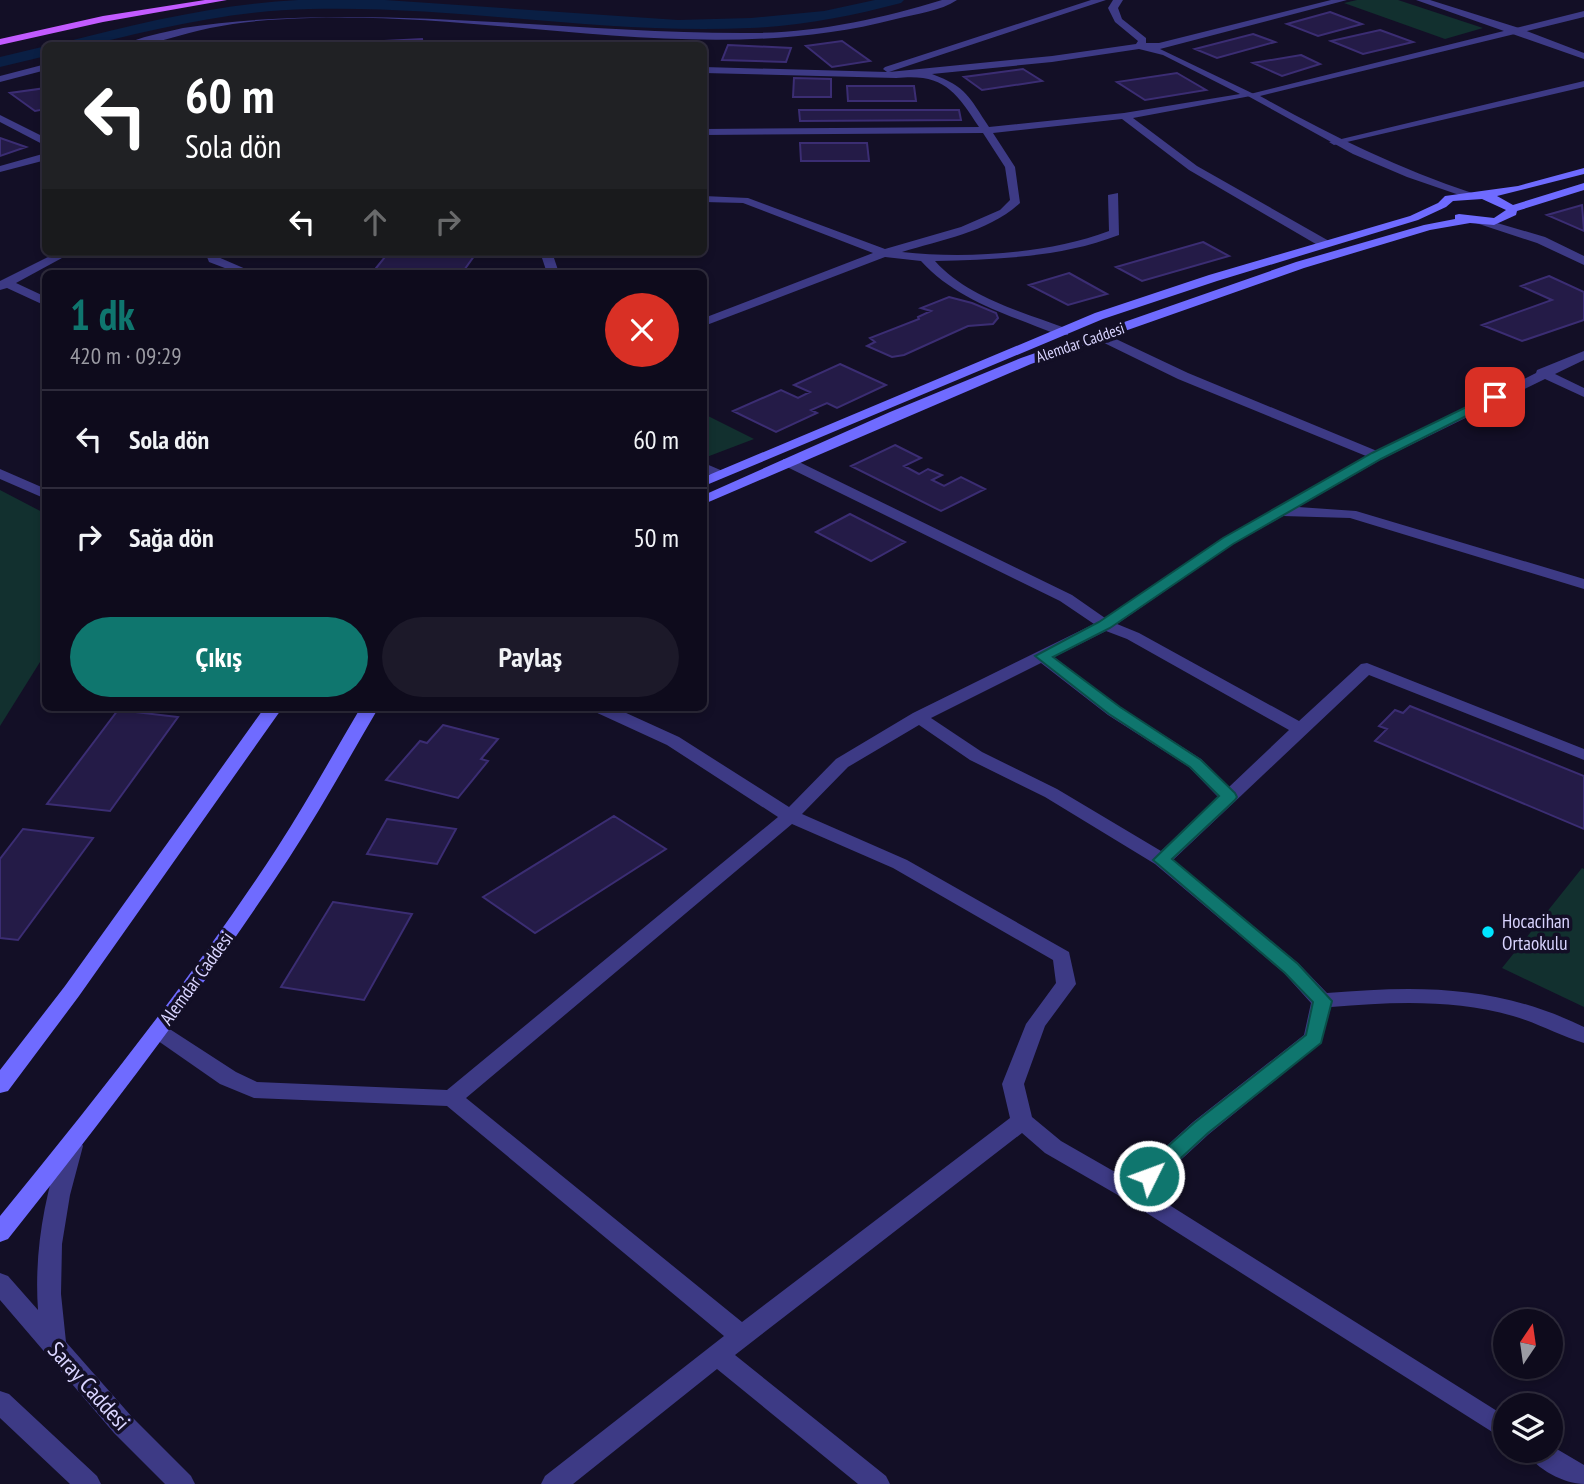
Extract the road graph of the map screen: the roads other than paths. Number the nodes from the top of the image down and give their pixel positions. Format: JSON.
{"nodes":[{"id":1,"x":162,"y":0,"type":"edge"},
{"id":2,"x":222,"y":0,"type":"edge"},
{"id":3,"x":952,"y":0,"type":"edge"},
{"id":4,"x":1101,"y":0,"type":"edge"},
{"id":5,"x":1118,"y":0,"type":"edge"},
{"id":6,"x":1342,"y":0,"type":"edge"},
{"id":7,"x":1421,"y":0,"type":"edge"},
{"id":8,"x":1584,"y":14,"type":"edge"},
{"id":9,"x":1516,"y":30,"type":"junction"},
{"id":10,"x":0,"y":31,"type":"edge"},
{"id":11,"x":0,"y":42,"type":"edge"},
{"id":12,"x":144,"y":42,"type":"edge"},
{"id":13,"x":1139,"y":46,"type":"junction"},
{"id":14,"x":1584,"y":56,"type":"edge"},
{"id":15,"x":42,"y":68,"type":"edge"},
{"id":16,"x":707,"y":70,"type":"edge"},
{"id":17,"x":919,"y":73,"type":"junction"},
{"id":18,"x":873,"y":74,"type":"junction"},
{"id":19,"x":0,"y":79,"type":"edge"},
{"id":20,"x":1584,"y":84,"type":"edge"},
{"id":21,"x":1251,"y":95,"type":"junction"},
{"id":22,"x":1124,"y":116,"type":"junction"},
{"id":23,"x":0,"y":118,"type":"edge"},
{"id":24,"x":987,"y":130,"type":"junction"},
{"id":25,"x":707,"y":132,"type":"edge"},
{"id":26,"x":42,"y":141,"type":"edge"},
{"id":27,"x":1334,"y":142,"type":"junction"},
{"id":28,"x":42,"y":157,"type":"edge"},
{"id":29,"x":0,"y":169,"type":"edge"},
{"id":30,"x":1584,"y":171,"type":"edge"},
{"id":31,"x":1414,"y":179,"type":"junction"},
{"id":32,"x":1584,"y":186,"type":"edge"},
{"id":33,"x":1114,"y":195,"type":"dead end"},
{"id":34,"x":1474,"y":195,"type":"junction"},
{"id":35,"x":707,"y":198,"type":"edge"},
{"id":36,"x":1443,"y":203,"type":"junction"},
{"id":37,"x":1511,"y":211,"type":"junction"},
{"id":38,"x":1474,"y":220,"type":"junction"},
{"id":39,"x":1541,"y":240,"type":"junction"},
{"id":40,"x":1325,"y":244,"type":"junction"},
{"id":41,"x":884,"y":253,"type":"junction"},
{"id":42,"x":59,"y":256,"type":"edge"},
{"id":43,"x":213,"y":256,"type":"edge"},
{"id":44,"x":925,"y":258,"type":"junction"},
{"id":45,"x":1584,"y":261,"type":"edge"},
{"id":46,"x":242,"y":270,"type":"edge"},
{"id":47,"x":4,"y":284,"type":"edge"},
{"id":48,"x":42,"y":300,"type":"edge"},
{"id":49,"x":707,"y":321,"type":"edge"},
{"id":50,"x":1063,"y":332,"type":"junction"},
{"id":51,"x":1099,"y":335,"type":"junction"},
{"id":52,"x":1584,"y":355,"type":"edge"},
{"id":53,"x":1542,"y":373,"type":"junction"},
{"id":54,"x":1584,"y":393,"type":"edge"},
{"id":55,"x":1377,"y":456,"type":"junction"},
{"id":56,"x":788,"y":462,"type":"junction"},
{"id":57,"x":707,"y":468,"type":"edge"},
{"id":58,"x":0,"y":473,"type":"edge"},
{"id":59,"x":720,"y":475,"type":"junction"},
{"id":60,"x":707,"y":481,"type":"edge"},
{"id":61,"x":42,"y":493,"type":"edge"},
{"id":62,"x":707,"y":499,"type":"edge"},
{"id":63,"x":1282,"y":511,"type":"junction"},
{"id":64,"x":1584,"y":584,"type":"edge"},
{"id":65,"x":1105,"y":625,"type":"junction"},
{"id":66,"x":1042,"y":656,"type":"junction"},
{"id":67,"x":271,"y":711,"type":"edge"},
{"id":68,"x":368,"y":711,"type":"edge"},
{"id":69,"x":608,"y":711,"type":"edge"},
{"id":70,"x":919,"y":717,"type":"junction"},
{"id":71,"x":1300,"y":729,"type":"junction"},
{"id":72,"x":1584,"y":755,"type":"edge"},
{"id":73,"x":1229,"y":797,"type":"junction"},
{"id":74,"x":790,"y":816,"type":"junction"},
{"id":75,"x":1162,"y":860,"type":"junction"},
{"id":76,"x":1322,"y":1001,"type":"junction"},
{"id":77,"x":158,"y":1031,"type":"junction"},
{"id":78,"x":1584,"y":1036,"type":"edge"},
{"id":79,"x":0,"y":1085,"type":"edge"},
{"id":80,"x":452,"y":1098,"type":"junction"},
{"id":81,"x":1022,"y":1122,"type":"junction"},
{"id":82,"x":72,"y":1143,"type":"junction"},
{"id":83,"x":1131,"y":1192,"type":"junction"},
{"id":84,"x":0,"y":1233,"type":"edge"},
{"id":85,"x":0,"y":1283,"type":"edge"},
{"id":86,"x":742,"y":1336,"type":"junction"},
{"id":87,"x":55,"y":1348,"type":"junction"},
{"id":88,"x":717,"y":1355,"type":"junction"},
{"id":89,"x":0,"y":1402,"type":"edge"},
{"id":90,"x":1493,"y":1421,"type":"edge"},
{"id":91,"x":1558,"y":1463,"type":"edge"},
{"id":92,"x":1584,"y":1479,"type":"edge"},
{"id":93,"x":88,"y":1484,"type":"edge"},
{"id":94,"x":182,"y":1484,"type":"edge"},
{"id":95,"x":554,"y":1484,"type":"edge"},
{"id":96,"x":877,"y":1484,"type":"edge"}],
"edges":[{"from":1,"to":10,"type":"main road"},
{"from":2,"to":11,"type":"main road"},
{"from":3,"to":12,"type":"street"},
{"from":4,"to":18,"type":"street"},
{"from":5,"to":13,"type":"street"},
{"from":6,"to":13,"type":"street"},
{"from":7,"to":9,"type":"street"},
{"from":8,"to":9,"type":"street"},
{"from":9,"to":14,"type":"street"},
{"from":9,"to":21,"type":"street"},
{"from":13,"to":17,"type":"street"},
{"from":13,"to":21,"type":"street"},
{"from":15,"to":19,"type":"street"},
{"from":16,"to":18,"type":"street"},
{"from":17,"to":18,"type":"street"},
{"from":17,"to":24,"type":"street"},
{"from":20,"to":27,"type":"street"},
{"from":21,"to":22,"type":"street"},
{"from":21,"to":27,"type":"street"},
{"from":22,"to":24,"type":"street"},
{"from":22,"to":40,"type":"street"},
{"from":23,"to":26,"type":"street"},
{"from":24,"to":25,"type":"street"},
{"from":24,"to":41,"type":"street"},
{"from":27,"to":31,"type":"street"},
{"from":28,"to":29,"type":"street"},
{"from":30,"to":34,"type":"main road"},
{"from":31,"to":34,"type":"street"},
{"from":31,"to":36,"type":"street"},
{"from":32,"to":37,"type":"main road"},
{"from":33,"to":44,"type":"street"},
{"from":34,"to":36,"type":"main road","name":"Alemdar Caddesi"},
{"from":34,"to":37,"type":"main road"},
{"from":35,"to":41,"type":"street"},
{"from":36,"to":38,"type":"main road"},
{"from":36,"to":40,"type":"main road","name":"Alemdar Caddesi"},
{"from":37,"to":38,"type":"main road","name":"Alemdar Caddesi"},
{"from":37,"to":39,"type":"street"},
{"from":38,"to":39,"type":"street"},
{"from":38,"to":51,"type":"main road","name":"Alemdar Caddesi"},
{"from":39,"to":45,"type":"street"},
{"from":40,"to":50,"type":"main road","name":"Alemdar Caddesi"},
{"from":41,"to":44,"type":"street"},
{"from":41,"to":49,"type":"street"},
{"from":42,"to":47,"type":"street"},
{"from":43,"to":46,"type":"street"},
{"from":44,"to":50,"type":"street"},
{"from":47,"to":48,"type":"street"},
{"from":50,"to":59,"type":"main road","name":"Alemdar Caddesi"},
{"from":51,"to":55,"type":"street"},
{"from":51,"to":56,"type":"main road","name":"Alemdar Caddesi"},
{"from":52,"to":53,"type":"street"},
{"from":53,"to":54,"type":"street"},
{"from":53,"to":55,"type":"street"},
{"from":55,"to":63,"type":"street"},
{"from":56,"to":62,"type":"main road","name":"Alemdar Caddesi"},
{"from":56,"to":65,"type":"street"},
{"from":57,"to":59,"type":"street"},
{"from":58,"to":61,"type":"street"},
{"from":59,"to":60,"type":"main road","name":"Alemdar Caddesi"},
{"from":63,"to":64,"type":"street"},
{"from":63,"to":65,"type":"street"},
{"from":65,"to":66,"type":"street"},
{"from":65,"to":71,"type":"street"},
{"from":66,"to":70,"type":"street"},
{"from":66,"to":73,"type":"street"},
{"from":67,"to":79,"type":"main road"},
{"from":68,"to":77,"type":"main road","name":"Alemdar Caddesi"},
{"from":69,"to":74,"type":"street"},
{"from":70,"to":74,"type":"street"},
{"from":70,"to":75,"type":"street"},
{"from":71,"to":72,"type":"street"},
{"from":71,"to":73,"type":"street"},
{"from":73,"to":75,"type":"street"},
{"from":74,"to":80,"type":"street"},
{"from":74,"to":81,"type":"street"},
{"from":75,"to":76,"type":"street"},
{"from":76,"to":78,"type":"street"},
{"from":76,"to":83,"type":"street"},
{"from":77,"to":80,"type":"street"},
{"from":77,"to":82,"type":"main road","name":"Alemdar Caddesi"},
{"from":80,"to":86,"type":"street"},
{"from":81,"to":83,"type":"street"},
{"from":81,"to":86,"type":"street"},
{"from":82,"to":84,"type":"main road","name":"Alemdar Caddesi"},
{"from":82,"to":87,"type":"street"},
{"from":83,"to":90,"type":"street"},
{"from":85,"to":87,"type":"street","name":"Saray Caddesi"},
{"from":86,"to":88,"type":"street"},
{"from":87,"to":94,"type":"street","name":"Saray Caddesi"},
{"from":88,"to":95,"type":"street"},
{"from":88,"to":96,"type":"street"},
{"from":89,"to":93,"type":"street"},
{"from":91,"to":92,"type":"street"}]}
